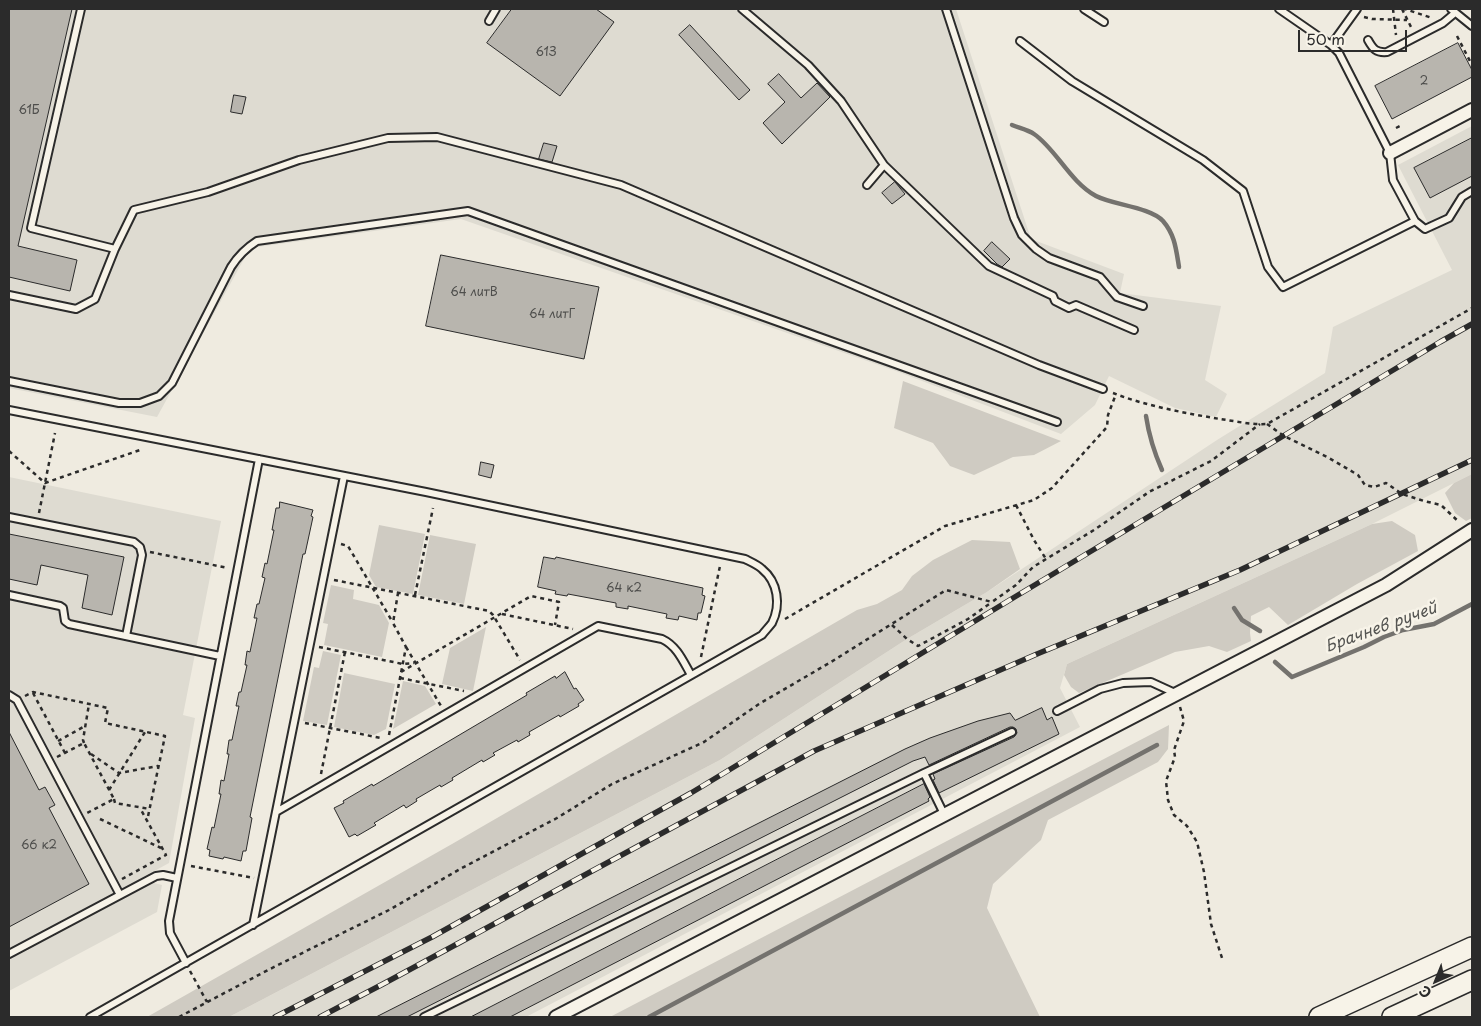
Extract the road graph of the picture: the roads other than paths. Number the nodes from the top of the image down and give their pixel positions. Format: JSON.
{"nodes":[{"id":1,"x":81,"y":9,"type":"edge"},
{"id":2,"x":496,"y":9,"type":"edge"},
{"id":3,"x":742,"y":9,"type":"edge"},
{"id":4,"x":946,"y":9,"type":"edge"},
{"id":5,"x":1084,"y":9,"type":"edge"},
{"id":6,"x":1279,"y":9,"type":"edge"},
{"id":7,"x":1355,"y":11,"type":"edge"},
{"id":8,"x":1453,"y":11,"type":"edge"},
{"id":9,"x":489,"y":21,"type":"dead end"},
{"id":10,"x":1104,"y":22,"type":"dead end"},
{"id":11,"x":1472,"y":26,"type":"edge"},
{"id":12,"x":1368,"y":40,"type":"dead end"},
{"id":13,"x":1020,"y":41,"type":"dead end"},
{"id":14,"x":1331,"y":45,"type":"junction"},
{"id":15,"x":1472,"y":110,"type":"edge"},
{"id":16,"x":1390,"y":153,"type":"junction"},
{"id":17,"x":884,"y":166,"type":"junction"},
{"id":18,"x":867,"y":185,"type":"dead end"},
{"id":19,"x":1472,"y":191,"type":"edge"},
{"id":20,"x":1415,"y":221,"type":"junction"},
{"id":21,"x":115,"y":249,"type":"junction"},
{"id":22,"x":9,"y":295,"type":"edge"},
{"id":23,"x":1143,"y":306,"type":"dead end"},
{"id":24,"x":1134,"y":330,"type":"dead end"},
{"id":25,"x":9,"y":381,"type":"edge"},
{"id":26,"x":1104,"y":389,"type":"dead end"},
{"id":27,"x":9,"y":410,"type":"edge"},
{"id":28,"x":1057,"y":422,"type":"dead end"},
{"id":29,"x":259,"y":459,"type":"junction"},
{"id":30,"x":344,"y":476,"type":"junction"},
{"id":31,"x":9,"y":517,"type":"edge"},
{"id":32,"x":1470,"y":531,"type":"edge"},
{"id":33,"x":9,"y":595,"type":"edge"},
{"id":34,"x":126,"y":636,"type":"junction"},
{"id":35,"x":220,"y":656,"type":"junction"},
{"id":36,"x":691,"y":675,"type":"junction"},
{"id":37,"x":1175,"y":693,"type":"junction"},
{"id":38,"x":9,"y":695,"type":"edge"},
{"id":39,"x":1057,"y":711,"type":"dead end"},
{"id":40,"x":1012,"y":732,"type":"dead end"},
{"id":41,"x":924,"y":773,"type":"junction"},
{"id":42,"x":276,"y":812,"type":"junction"},
{"id":43,"x":944,"y":814,"type":"junction"},
{"id":44,"x":177,"y":878,"type":"junction"},
{"id":45,"x":120,"y":895,"type":"junction"},
{"id":46,"x":254,"y":925,"type":"junction"},
{"id":47,"x":1472,"y":947,"type":"edge"},
{"id":48,"x":9,"y":954,"type":"edge"},
{"id":49,"x":186,"y":963,"type":"junction"},
{"id":50,"x":1472,"y":980,"type":"edge"},
{"id":51,"x":90,"y":1017,"type":"edge"},
{"id":52,"x":424,"y":1017,"type":"edge"},
{"id":53,"x":556,"y":1017,"type":"edge"},
{"id":54,"x":1319,"y":1017,"type":"edge"},
{"id":55,"x":1392,"y":1017,"type":"edge"}],
"edges":[{"from":1,"to":21,"type":"lane"},
{"from":2,"to":9,"type":"lane"},
{"from":3,"to":17,"type":"lane"},
{"from":4,"to":23,"type":"lane"},
{"from":5,"to":10,"type":"lane"},
{"from":6,"to":14,"type":"lane"},
{"from":7,"to":14,"type":"lane"},
{"from":8,"to":11,"type":"lane"},
{"from":8,"to":12,"type":"lane"},
{"from":13,"to":20,"type":"lane"},
{"from":14,"to":16,"type":"lane"},
{"from":15,"to":16,"type":"street"},
{"from":16,"to":20,"type":"lane"},
{"from":17,"to":18,"type":"lane"},
{"from":17,"to":24,"type":"lane"},
{"from":19,"to":20,"type":"lane"},
{"from":21,"to":22,"type":"lane"},
{"from":21,"to":26,"type":"lane"},
{"from":25,"to":28,"type":"lane"},
{"from":27,"to":29,"type":"lane"},
{"from":29,"to":30,"type":"lane"},
{"from":29,"to":35,"type":"lane"},
{"from":30,"to":36,"type":"lane"},
{"from":30,"to":42,"type":"lane"},
{"from":31,"to":34,"type":"lane"},
{"from":32,"to":37,"type":"street"},
{"from":33,"to":34,"type":"lane"},
{"from":34,"to":35,"type":"lane"},
{"from":35,"to":44,"type":"lane"},
{"from":36,"to":42,"type":"lane"},
{"from":36,"to":46,"type":"lane"},
{"from":37,"to":39,"type":"lane"},
{"from":37,"to":43,"type":"street"},
{"from":38,"to":45,"type":"lane"},
{"from":40,"to":41,"type":"lane"},
{"from":41,"to":43,"type":"lane"},
{"from":41,"to":52,"type":"lane"},
{"from":42,"to":46,"type":"lane"},
{"from":43,"to":53,"type":"street"},
{"from":44,"to":45,"type":"lane"},
{"from":44,"to":49,"type":"lane"},
{"from":45,"to":48,"type":"lane"},
{"from":46,"to":49,"type":"lane"},
{"from":47,"to":54,"type":"street"},
{"from":49,"to":51,"type":"lane"},
{"from":50,"to":55,"type":"street"}]}
